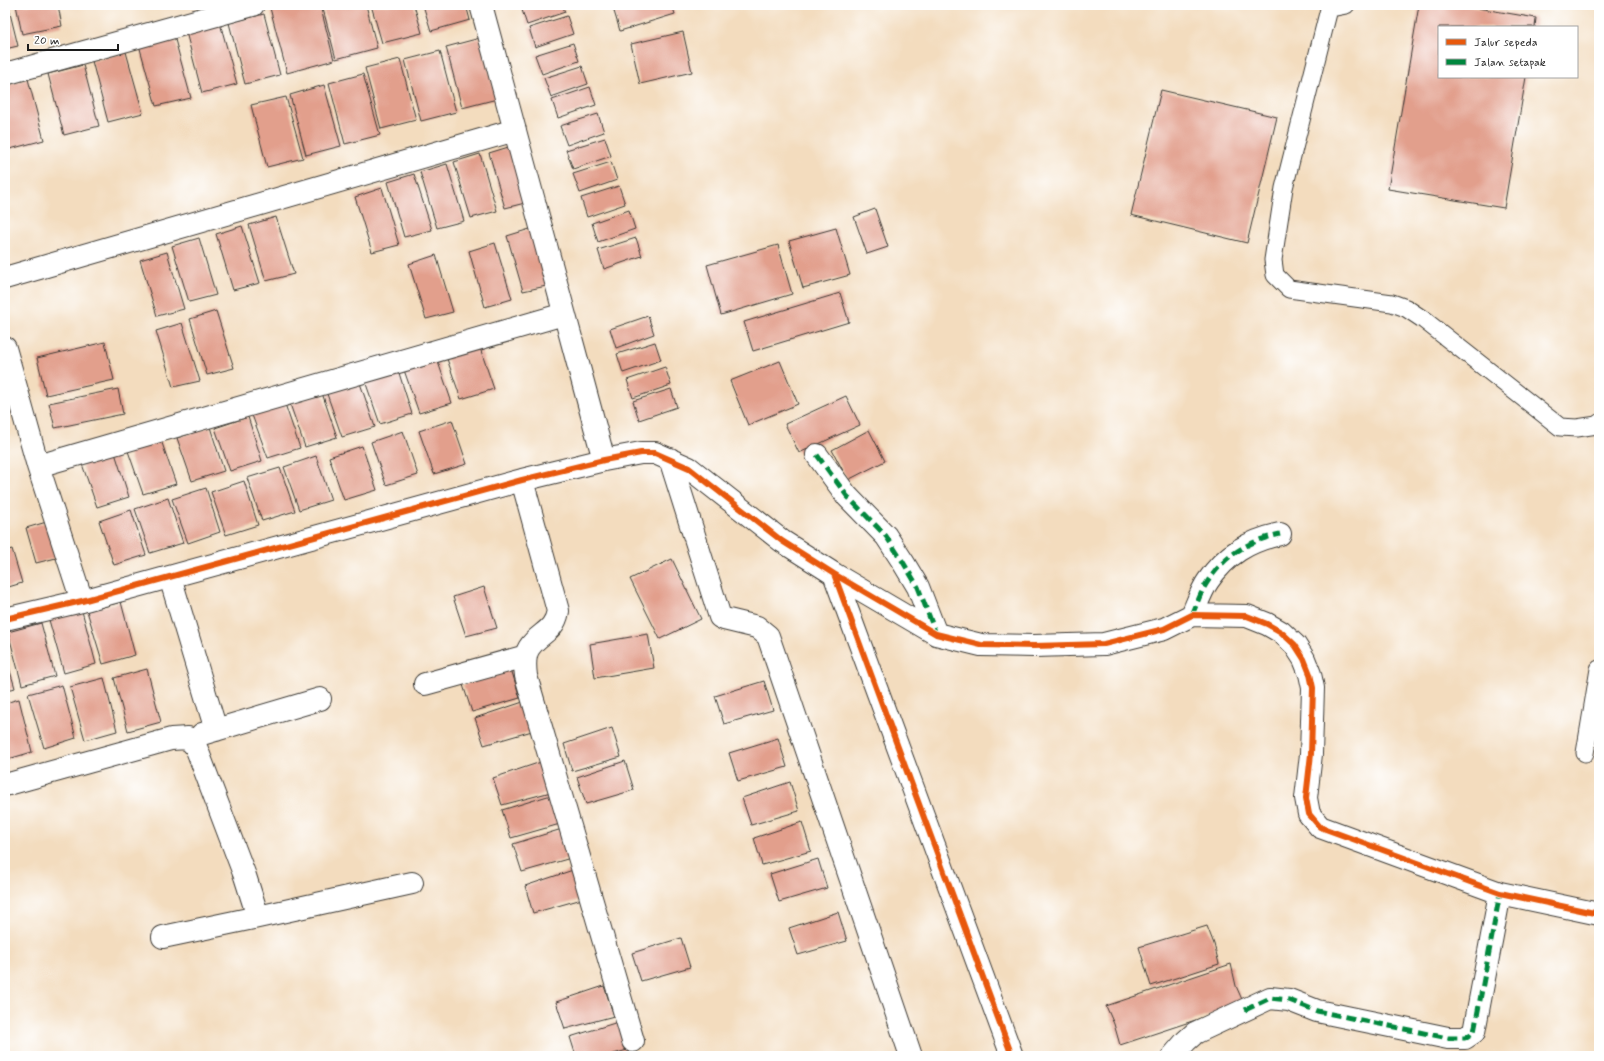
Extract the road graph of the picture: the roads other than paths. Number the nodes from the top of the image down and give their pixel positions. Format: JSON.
{"nodes":[{"id":1,"x":253,"y":5,"type":"edge"},
{"id":2,"x":481,"y":5,"type":"edge"},
{"id":3,"x":1335,"y":6,"type":"edge"},
{"id":4,"x":5,"y":74,"type":"edge"},
{"id":5,"x":515,"y":130,"type":"junction"},
{"id":6,"x":5,"y":278,"type":"edge"},
{"id":7,"x":564,"y":314,"type":"junction"},
{"id":8,"x":5,"y":348,"type":"edge"},
{"id":9,"x":1598,"y":427,"type":"edge"},
{"id":10,"x":817,"y":455,"type":"dead end"},
{"id":11,"x":670,"y":459,"type":"junction"},
{"id":12,"x":604,"y":460,"type":"junction"},
{"id":13,"x":38,"y":466,"type":"junction"},
{"id":14,"x":522,"y":480,"type":"junction"},
{"id":15,"x":1280,"y":534,"type":"dead end"},
{"id":16,"x":834,"y":574,"type":"junction"},
{"id":17,"x":170,"y":577,"type":"junction"},
{"id":18,"x":82,"y":601,"type":"junction"},
{"id":19,"x":1192,"y":615,"type":"junction"},
{"id":20,"x":5,"y":619,"type":"edge"},
{"id":21,"x":936,"y":634,"type":"junction"},
{"id":22,"x":526,"y":656,"type":"junction"},
{"id":23,"x":1599,"y":669,"type":"edge"},
{"id":24,"x":425,"y":684,"type":"dead end"},
{"id":25,"x":320,"y":699,"type":"dead end"},
{"id":26,"x":216,"y":730,"type":"junction"},
{"id":27,"x":188,"y":738,"type":"junction"},
{"id":28,"x":1585,"y":754,"type":"dead end"},
{"id":29,"x":5,"y":785,"type":"edge"},
{"id":30,"x":412,"y":883,"type":"dead end"},
{"id":31,"x":1500,"y":893,"type":"junction"},
{"id":32,"x":1599,"y":914,"type":"edge"},
{"id":33,"x":258,"y":917,"type":"junction"},
{"id":34,"x":163,"y":938,"type":"dead end"},
{"id":35,"x":633,"y":1041,"type":"dead end"},
{"id":36,"x":911,"y":1056,"type":"edge"},
{"id":37,"x":1012,"y":1056,"type":"edge"},
{"id":38,"x":1173,"y":1056,"type":"edge"}],
"edges":[{"from":1,"to":4,"type":"street"},
{"from":2,"to":5,"type":"street"},
{"from":3,"to":9,"type":"lane"},
{"from":5,"to":6,"type":"street"},
{"from":5,"to":7,"type":"street"},
{"from":7,"to":12,"type":"street"},
{"from":7,"to":13,"type":"street"},
{"from":8,"to":13,"type":"street"},
{"from":10,"to":21,"type":"street"},
{"from":11,"to":12,"type":"street"},
{"from":11,"to":16,"type":"street"},
{"from":11,"to":36,"type":"street"},
{"from":12,"to":14,"type":"street"},
{"from":13,"to":18,"type":"street"},
{"from":14,"to":17,"type":"street"},
{"from":14,"to":22,"type":"street"},
{"from":15,"to":19,"type":"street"},
{"from":16,"to":21,"type":"street"},
{"from":16,"to":37,"type":"street"},
{"from":17,"to":18,"type":"street"},
{"from":17,"to":26,"type":"street"},
{"from":18,"to":20,"type":"street"},
{"from":19,"to":21,"type":"street"},
{"from":19,"to":31,"type":"street"},
{"from":22,"to":24,"type":"street"},
{"from":22,"to":35,"type":"street"},
{"from":23,"to":28,"type":"lane"},
{"from":25,"to":26,"type":"street"},
{"from":26,"to":27,"type":"street"},
{"from":27,"to":29,"type":"street"},
{"from":27,"to":33,"type":"street"},
{"from":30,"to":33,"type":"street"},
{"from":31,"to":32,"type":"street"},
{"from":31,"to":38,"type":"street"},
{"from":33,"to":34,"type":"street"}]}
